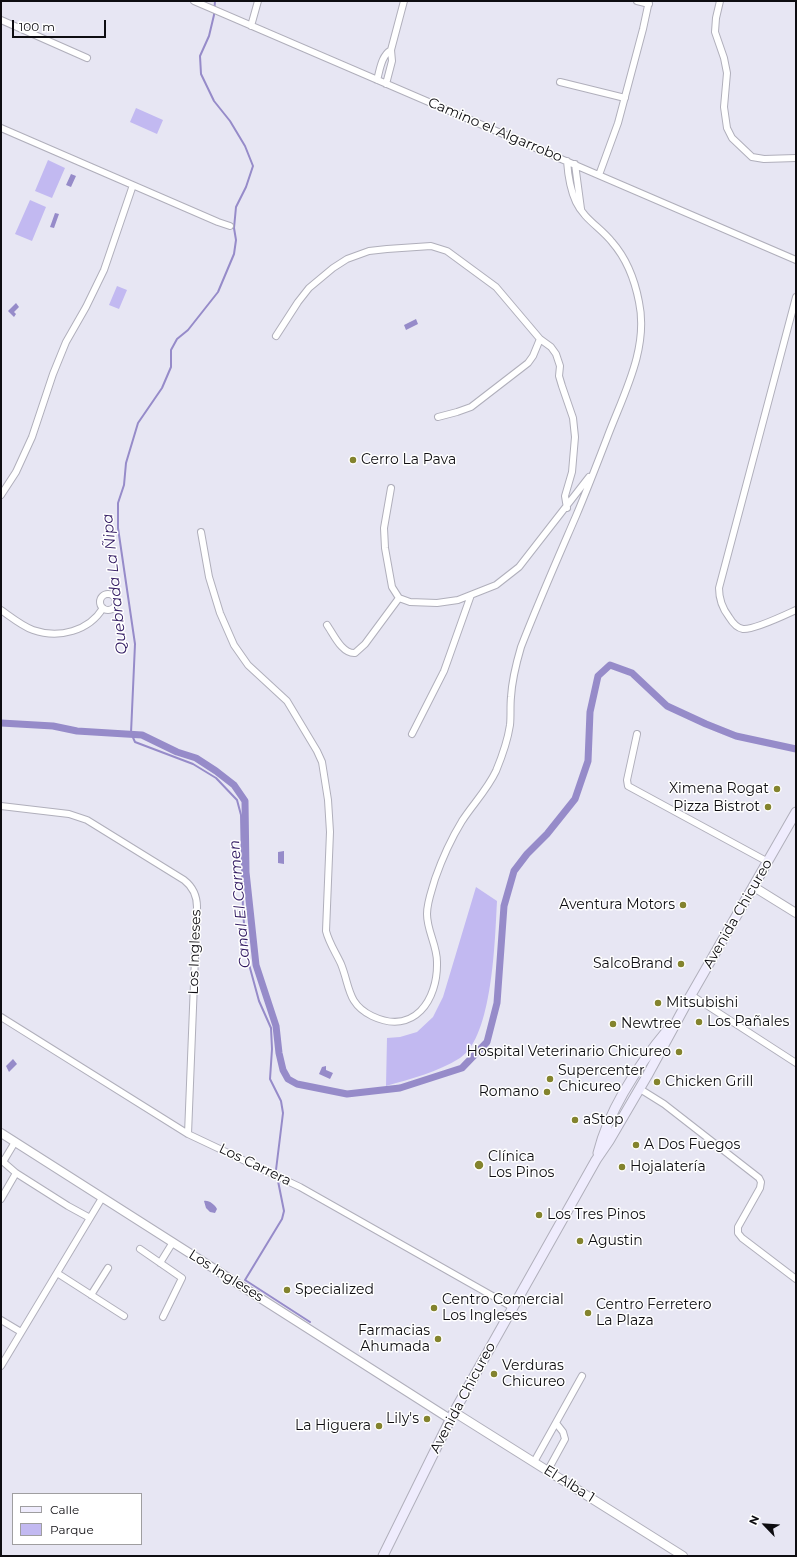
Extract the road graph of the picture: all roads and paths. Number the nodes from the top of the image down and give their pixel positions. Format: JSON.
{"nodes":[{"id":1,"x":194,"y":1,"type":"edge"},
{"id":2,"x":258,"y":1,"type":"edge"},
{"id":3,"x":404,"y":1,"type":"edge"},
{"id":4,"x":637,"y":1,"type":"edge"},
{"id":5,"x":720,"y":1,"type":"edge"},
{"id":6,"x":649,"y":3,"type":"edge"},
{"id":7,"x":1,"y":20,"type":"edge"},
{"id":8,"x":251,"y":26,"type":"junction"},
{"id":9,"x":391,"y":50,"type":"junction"},
{"id":10,"x":87,"y":58,"type":"dead end"},
{"id":11,"x":377,"y":80,"type":"junction"},
{"id":12,"x":560,"y":82,"type":"dead end"},
{"id":13,"x":386,"y":84,"type":"junction"},
{"id":14,"x":625,"y":98,"type":"junction"},
{"id":15,"x":1,"y":128,"type":"edge"},
{"id":16,"x":796,"y":158,"type":"edge"},
{"id":17,"x":567,"y":161,"type":"junction"},
{"id":18,"x":575,"y":164,"type":"junction"},
{"id":19,"x":599,"y":175,"type":"junction"},
{"id":20,"x":133,"y":185,"type":"junction"},
{"id":21,"x":582,"y":211,"type":"junction"},
{"id":22,"x":230,"y":226,"type":"dead end"},
{"id":23,"x":796,"y":260,"type":"edge"},
{"id":24,"x":796,"y":297,"type":"edge"},
{"id":25,"x":276,"y":336,"type":"dead end"},
{"id":26,"x":540,"y":339,"type":"junction"},
{"id":27,"x":438,"y":417,"type":"dead end"},
{"id":28,"x":595,"y":470,"type":"junction"},
{"id":29,"x":391,"y":488,"type":"dead end"},
{"id":30,"x":1,"y":495,"type":"edge"},
{"id":31,"x":567,"y":508,"type":"junction"},
{"id":32,"x":201,"y":532,"type":"dead end"},
{"id":33,"x":471,"y":595,"type":"junction"},
{"id":34,"x":399,"y":598,"type":"junction"},
{"id":35,"x":103,"y":608,"type":"dead end"},
{"id":36,"x":1,"y":610,"type":"edge"},
{"id":37,"x":796,"y":610,"type":"edge"},
{"id":38,"x":327,"y":626,"type":"dead end"},
{"id":39,"x":412,"y":734,"type":"dead end"},
{"id":40,"x":637,"y":734,"type":"dead end"},
{"id":41,"x":1,"y":806,"type":"edge"},
{"id":42,"x":796,"y":812,"type":"edge"},
{"id":43,"x":768,"y":862,"type":"junction"},
{"id":44,"x":754,"y":887,"type":"junction"},
{"id":45,"x":796,"y":913,"type":"edge"},
{"id":46,"x":691,"y":996,"type":"junction"},
{"id":47,"x":680,"y":1015,"type":"junction"},
{"id":48,"x":1,"y":1017,"type":"edge"},
{"id":49,"x":796,"y":1063,"type":"edge"},
{"id":50,"x":640,"y":1089,"type":"junction"},
{"id":51,"x":1,"y":1133,"type":"edge"},
{"id":52,"x":188,"y":1134,"type":"junction"},
{"id":53,"x":15,"y":1142,"type":"junction"},
{"id":54,"x":596,"y":1160,"type":"junction"},
{"id":55,"x":2,"y":1161,"type":"edge"},
{"id":56,"x":16,"y":1173,"type":"junction"},
{"id":57,"x":102,"y":1198,"type":"junction"},
{"id":58,"x":1,"y":1199,"type":"edge"},
{"id":59,"x":90,"y":1218,"type":"junction"},
{"id":60,"x":173,"y":1242,"type":"junction"},
{"id":61,"x":140,"y":1249,"type":"dead end"},
{"id":62,"x":160,"y":1263,"type":"junction"},
{"id":63,"x":108,"y":1268,"type":"dead end"},
{"id":64,"x":57,"y":1273,"type":"junction"},
{"id":65,"x":796,"y":1279,"type":"edge"},
{"id":66,"x":91,"y":1295,"type":"junction"},
{"id":67,"x":512,"y":1307,"type":"junction"},
{"id":68,"x":124,"y":1316,"type":"dead end"},
{"id":69,"x":163,"y":1317,"type":"dead end"},
{"id":70,"x":1,"y":1320,"type":"edge"},
{"id":71,"x":21,"y":1332,"type":"junction"},
{"id":72,"x":1,"y":1366,"type":"edge"},
{"id":73,"x":582,"y":1376,"type":"dead end"},
{"id":74,"x":452,"y":1415,"type":"junction"},
{"id":75,"x":556,"y":1423,"type":"junction"},
{"id":76,"x":534,"y":1462,"type":"junction"},
{"id":77,"x":548,"y":1470,"type":"junction"},
{"id":78,"x":383,"y":1556,"type":"edge"},
{"id":79,"x":683,"y":1556,"type":"edge"}],
"edges":[{"from":1,"to":8,"type":"street","name":"Camino el Algarrobo"},
{"from":2,"to":8,"type":"street"},
{"from":3,"to":9,"type":"street"},
{"from":4,"to":6,"type":"street"},
{"from":5,"to":16,"type":"street"},
{"from":6,"to":14,"type":"street"},
{"from":7,"to":10,"type":"street"},
{"from":8,"to":11,"type":"street","name":"Camino el Algarrobo"},
{"from":9,"to":11,"type":"street"},
{"from":9,"to":13,"type":"street"},
{"from":11,"to":13,"type":"street","name":"Camino el Algarrobo"},
{"from":12,"to":14,"type":"street"},
{"from":13,"to":17,"type":"street","name":"Camino el Algarrobo"},
{"from":14,"to":19,"type":"street"},
{"from":15,"to":20,"type":"street"},
{"from":17,"to":18,"type":"street","name":"Camino el Algarrobo"},
{"from":17,"to":21,"type":"street"},
{"from":18,"to":19,"type":"street","name":"Camino el Algarrobo"},
{"from":18,"to":21,"type":"street"},
{"from":19,"to":23,"type":"street","name":"Camino el Algarrobo"},
{"from":20,"to":22,"type":"street"},
{"from":20,"to":30,"type":"street"},
{"from":21,"to":28,"type":"street"},
{"from":24,"to":37,"type":"street"},
{"from":25,"to":26,"type":"street"},
{"from":26,"to":27,"type":"street"},
{"from":26,"to":31,"type":"street"},
{"from":28,"to":31,"type":"street"},
{"from":28,"to":32,"type":"street"},
{"from":29,"to":34,"type":"street"},
{"from":31,"to":33,"type":"street"},
{"from":33,"to":34,"type":"street"},
{"from":33,"to":39,"type":"street"},
{"from":34,"to":38,"type":"street"},
{"from":35,"to":36,"type":"street"},
{"from":40,"to":43,"type":"street"},
{"from":41,"to":52,"type":"street","name":"Los Ingleses"},
{"from":42,"to":43,"type":"main road","name":"Avenida Chicureo"},
{"from":43,"to":44,"type":"main road","name":"Avenida Chicureo"},
{"from":44,"to":45,"type":"street"},
{"from":44,"to":46,"type":"main road","name":"Avenida Chicureo"},
{"from":46,"to":47,"type":"main road","name":"Avenida Chicureo"},
{"from":46,"to":49,"type":"street"},
{"from":47,"to":50,"type":"main road","name":"Avenida Chicureo"},
{"from":47,"to":54,"type":"main road","name":"Avenida Chicureo"},
{"from":48,"to":52,"type":"street","name":"Los Carrera"},
{"from":50,"to":54,"type":"main road","name":"Avenida Chicureo"},
{"from":50,"to":65,"type":"street"},
{"from":51,"to":53,"type":"street","name":"Los Ingleses"},
{"from":52,"to":67,"type":"street","name":"Los Carrera"},
{"from":53,"to":55,"type":"street"},
{"from":53,"to":57,"type":"street","name":"Los Ingleses"},
{"from":54,"to":67,"type":"main road","name":"Avenida Chicureo"},
{"from":55,"to":56,"type":"street"},
{"from":56,"to":58,"type":"street"},
{"from":56,"to":59,"type":"street"},
{"from":57,"to":59,"type":"street"},
{"from":57,"to":60,"type":"street","name":"Los Ingleses"},
{"from":59,"to":64,"type":"street"},
{"from":60,"to":62,"type":"street"},
{"from":60,"to":74,"type":"street","name":"Los Ingleses"},
{"from":61,"to":62,"type":"street"},
{"from":62,"to":69,"type":"street"},
{"from":63,"to":66,"type":"street"},
{"from":64,"to":66,"type":"street"},
{"from":64,"to":71,"type":"street"},
{"from":66,"to":68,"type":"street"},
{"from":67,"to":74,"type":"main road","name":"Avenida Chicureo"},
{"from":70,"to":71,"type":"street"},
{"from":71,"to":72,"type":"street"},
{"from":73,"to":75,"type":"street"},
{"from":74,"to":76,"type":"street","name":"El Alba 1"},
{"from":74,"to":78,"type":"main road","name":"Avenida Chicureo"},
{"from":75,"to":76,"type":"street"},
{"from":75,"to":77,"type":"street"},
{"from":76,"to":77,"type":"street","name":"El Alba 1"},
{"from":77,"to":79,"type":"street","name":"El Alba 1"}]}
